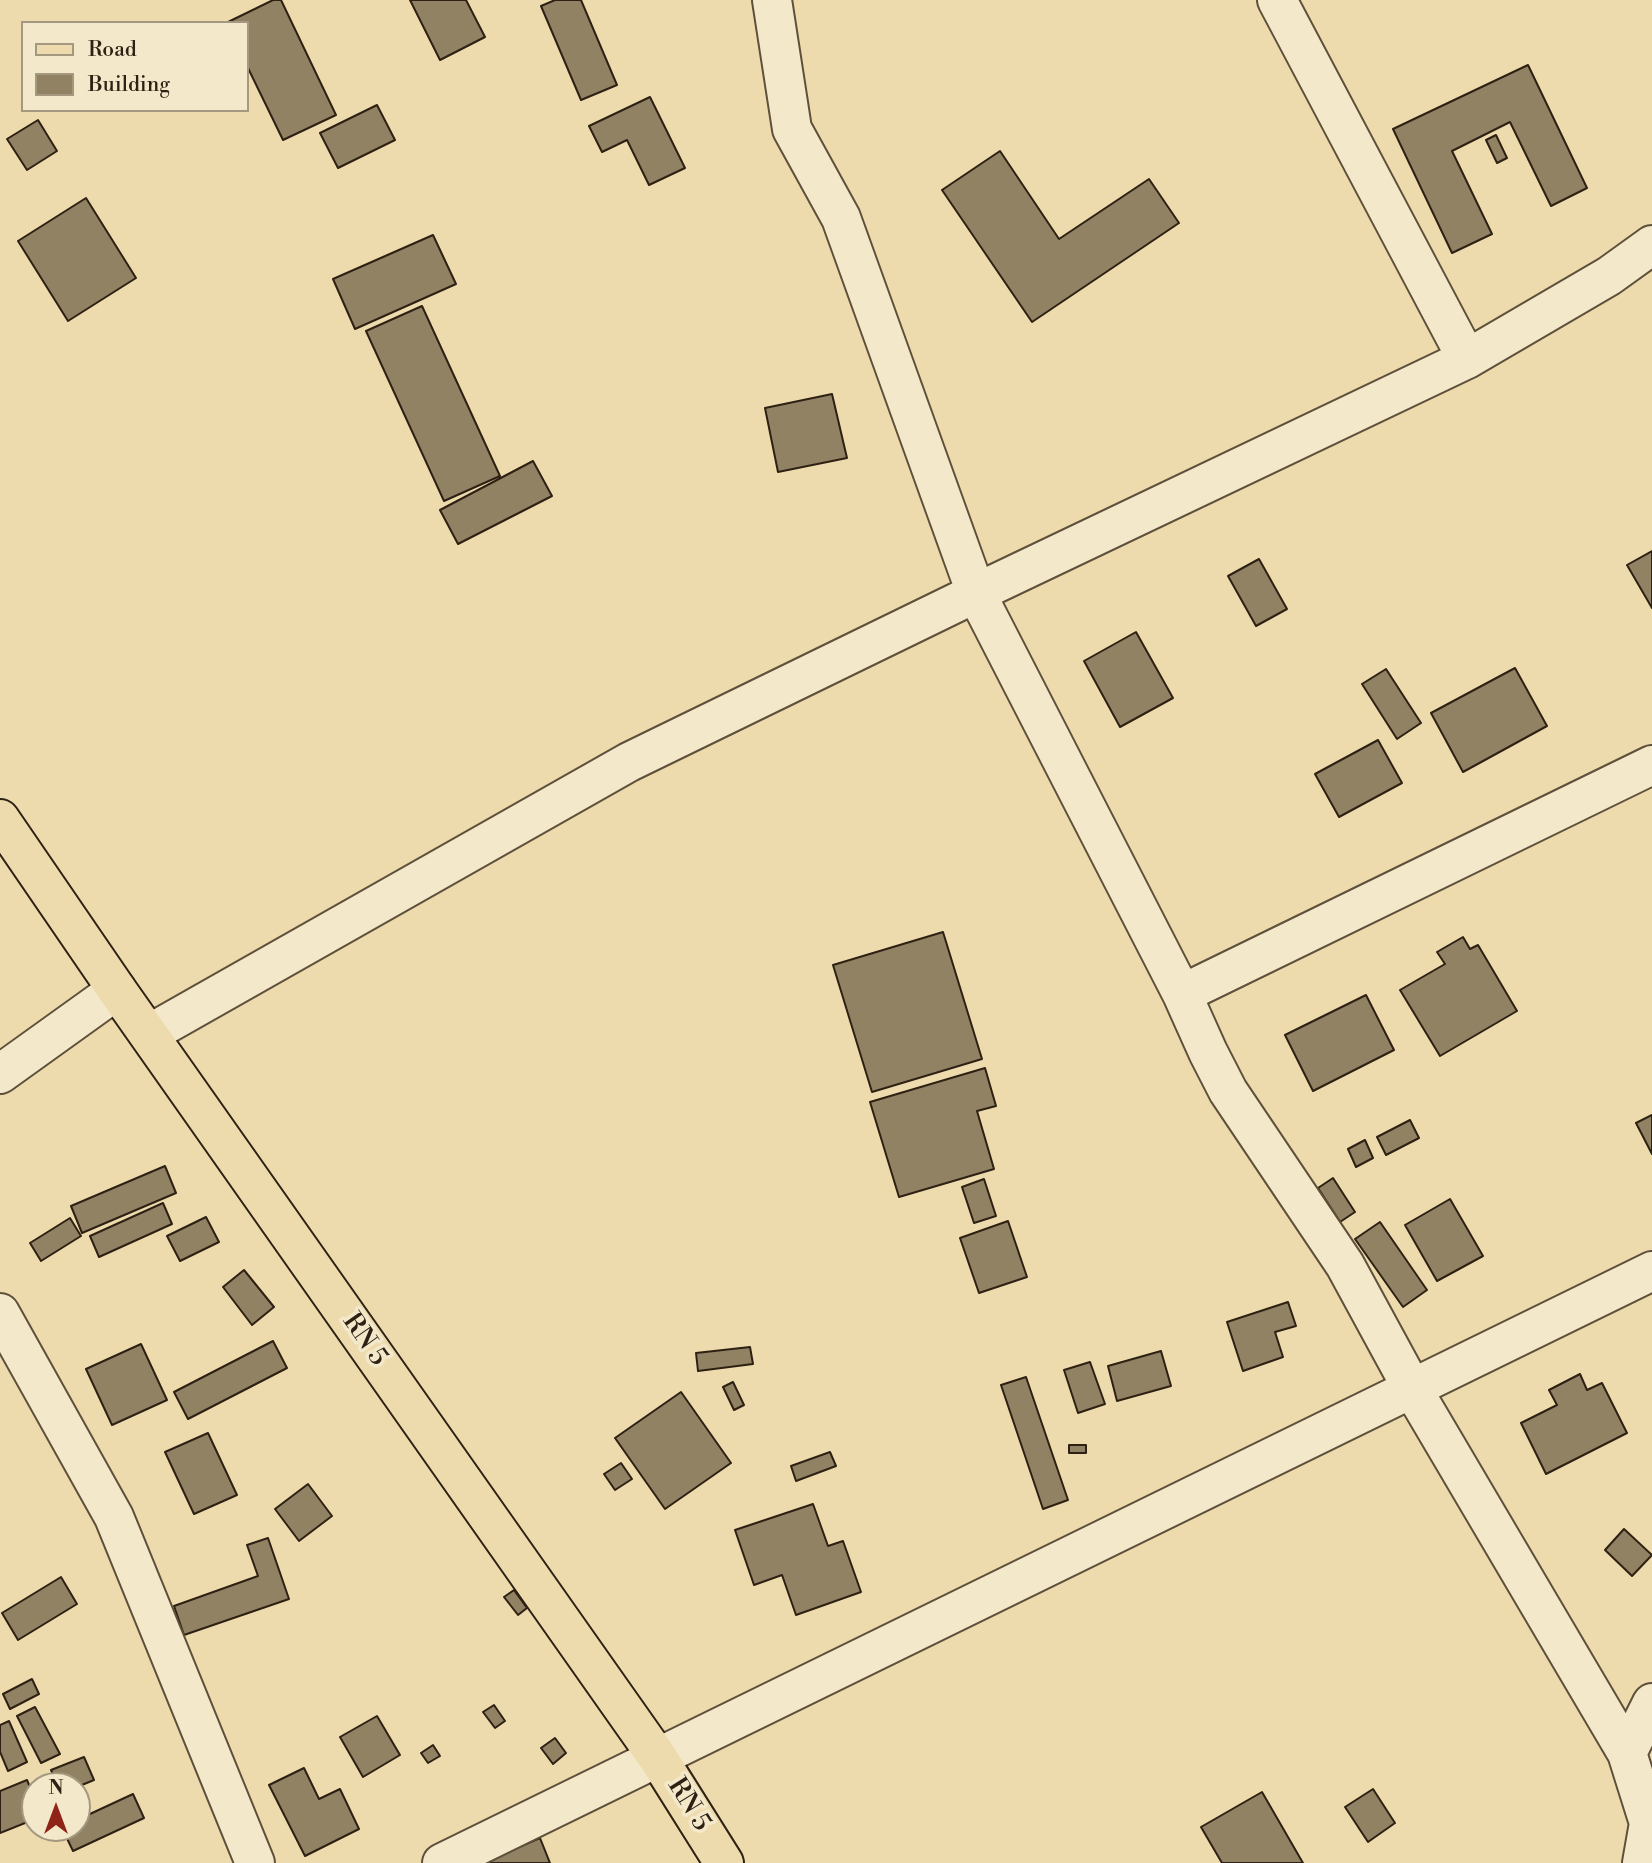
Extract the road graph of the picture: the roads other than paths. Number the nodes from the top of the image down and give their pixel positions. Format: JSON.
{"nodes":[{"id":1,"x":772,"y":0,"type":"edge"},
{"id":2,"x":1277,"y":0,"type":"edge"},
{"id":3,"x":1652,"y":245,"type":"edge"},
{"id":4,"x":1467,"y":359,"type":"junction"},
{"id":5,"x":976,"y":593,"type":"junction"},
{"id":6,"x":1652,"y":765,"type":"edge"},
{"id":7,"x":0,"y":819,"type":"edge"},
{"id":8,"x":117,"y":990,"type":"junction"},
{"id":9,"x":1182,"y":993,"type":"junction"},
{"id":10,"x":149,"y":1034,"type":"junction"},
{"id":11,"x":0,"y":1074,"type":"edge"},
{"id":12,"x":1652,"y":1271,"type":"edge"},
{"id":13,"x":0,"y":1313,"type":"edge"},
{"id":14,"x":1413,"y":1390,"type":"junction"},
{"id":15,"x":1652,"y":1703,"type":"edge"},
{"id":16,"x":1627,"y":1753,"type":"junction"},
{"id":17,"x":658,"y":1758,"type":"junction"},
{"id":18,"x":1651,"y":1825,"type":"edge"},
{"id":19,"x":255,"y":1863,"type":"edge"},
{"id":20,"x":442,"y":1863,"type":"edge"},
{"id":21,"x":724,"y":1863,"type":"edge"},
{"id":22,"x":1642,"y":1863,"type":"edge"}],
"edges":[{"from":1,"to":5,"type":"street"},
{"from":2,"to":4,"type":"street"},
{"from":3,"to":4,"type":"street"},
{"from":4,"to":5,"type":"street"},
{"from":5,"to":9,"type":"street"},
{"from":5,"to":10,"type":"street"},
{"from":6,"to":9,"type":"street"},
{"from":7,"to":8,"type":"main road","name":"RN 5","number":"RN 5"},
{"from":8,"to":10,"type":"main road","name":"RN 5","number":"RN 5"},
{"from":8,"to":11,"type":"street"},
{"from":9,"to":14,"type":"street"},
{"from":10,"to":17,"type":"main road","name":"RN 5","number":"RN 5"},
{"from":12,"to":14,"type":"street"},
{"from":13,"to":19,"type":"street"},
{"from":14,"to":16,"type":"street"},
{"from":14,"to":17,"type":"street"},
{"from":15,"to":16,"type":"street"},
{"from":16,"to":18,"type":"street"},
{"from":17,"to":20,"type":"street"},
{"from":17,"to":21,"type":"main road","name":"RN 5","number":"RN 5"},
{"from":18,"to":22,"type":"street"}]}
